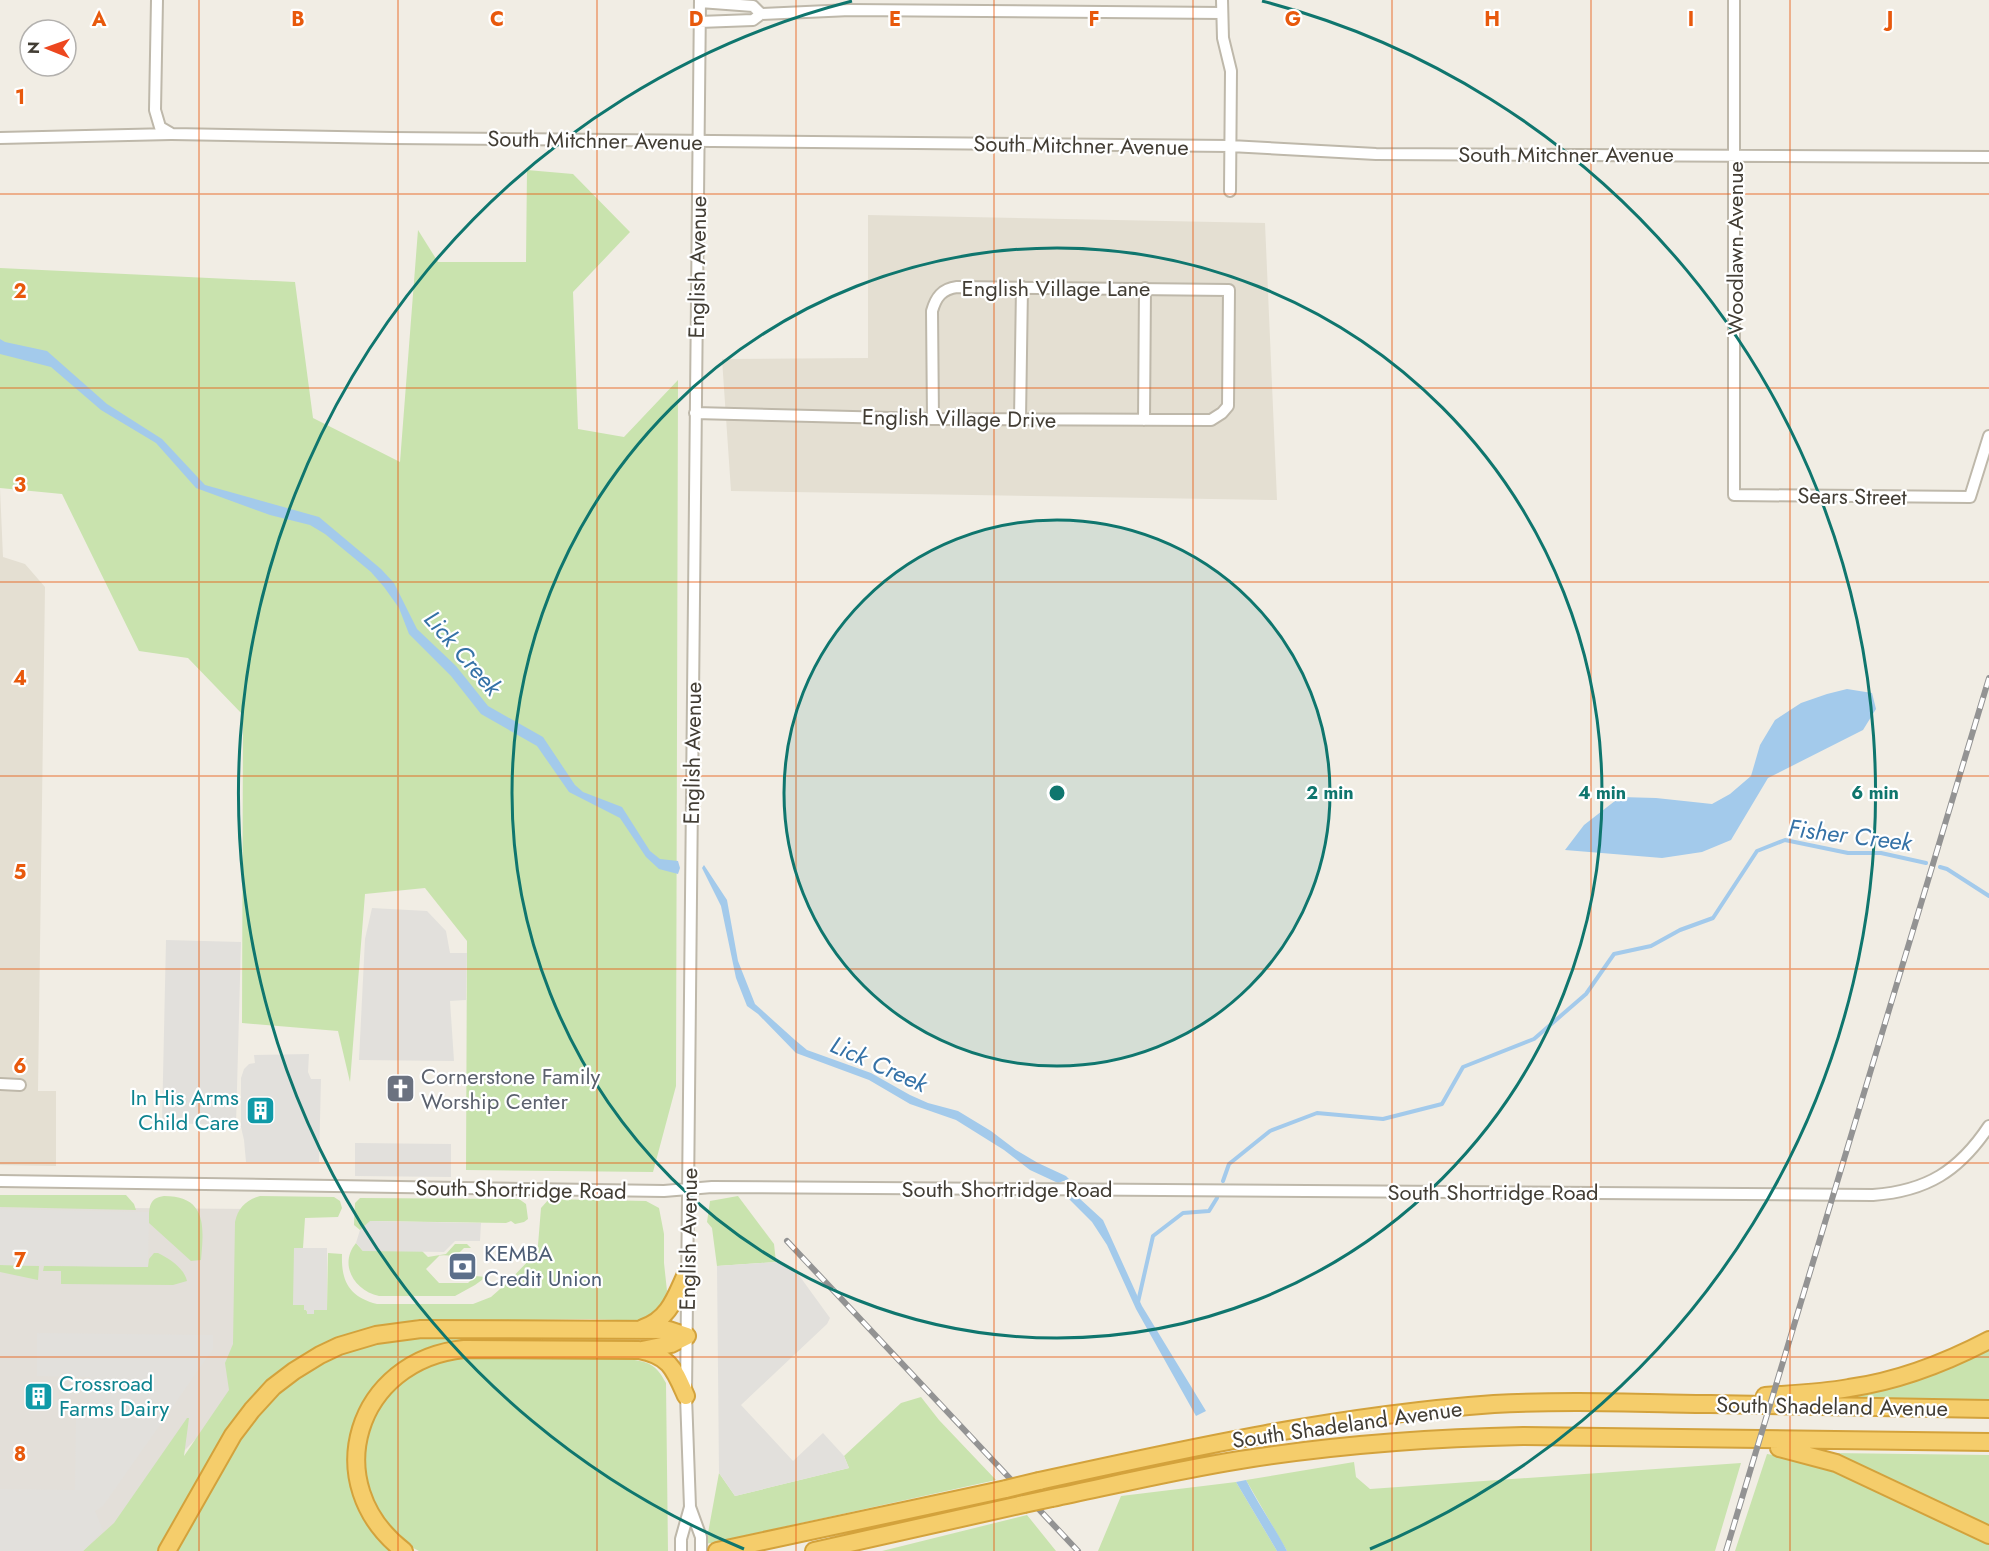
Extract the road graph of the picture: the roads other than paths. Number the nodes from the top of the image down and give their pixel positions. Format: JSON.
{"nodes":[{"id":1,"x":157,"y":0,"type":"edge"},
{"id":2,"x":1222,"y":0,"type":"edge"},
{"id":3,"x":1734,"y":0,"type":"edge"},
{"id":4,"x":700,"y":1,"type":"edge"},
{"id":5,"x":850,"y":5,"type":"edge"},
{"id":6,"x":1222,"y":13,"type":"junction"},
{"id":7,"x":760,"y":14,"type":"junction"},
{"id":8,"x":699,"y":22,"type":"junction"},
{"id":9,"x":172,"y":134,"type":"junction"},
{"id":10,"x":0,"y":138,"type":"edge"},
{"id":11,"x":698,"y":141,"type":"junction"},
{"id":12,"x":1230,"y":146,"type":"junction"},
{"id":13,"x":1735,"y":155,"type":"junction"},
{"id":14,"x":1989,"y":157,"type":"edge"},
{"id":15,"x":1230,"y":191,"type":"dead end"},
{"id":16,"x":1022,"y":287,"type":"junction"},
{"id":17,"x":1145,"y":288,"type":"junction"},
{"id":18,"x":695,"y":413,"type":"junction"},
{"id":19,"x":1222,"y":414,"type":"joint"},
{"id":20,"x":933,"y":418,"type":"junction"},
{"id":21,"x":1020,"y":419,"type":"junction"},
{"id":22,"x":1144,"y":420,"type":"junction"},
{"id":23,"x":1989,"y":436,"type":"edge"},
{"id":24,"x":1734,"y":495,"type":"joint"},
{"id":25,"x":0,"y":1084,"type":"edge"},
{"id":26,"x":20,"y":1085,"type":"dead end"},
{"id":27,"x":1989,"y":1126,"type":"edge"},
{"id":28,"x":0,"y":1181,"type":"edge"},
{"id":29,"x":689,"y":1189,"type":"junction"},
{"id":30,"x":687,"y":1272,"type":"junction"},
{"id":31,"x":636,"y":1331,"type":"junction"},
{"id":32,"x":687,"y":1336,"type":"junction"},
{"id":33,"x":1989,"y":1340,"type":"edge"},
{"id":34,"x":639,"y":1350,"type":"junction"},
{"id":35,"x":686,"y":1396,"type":"junction"},
{"id":36,"x":1686,"y":1404,"type":"junction"},
{"id":37,"x":1989,"y":1409,"type":"edge"},
{"id":38,"x":1697,"y":1438,"type":"junction"},
{"id":39,"x":1989,"y":1442,"type":"edge"},
{"id":40,"x":690,"y":1507,"type":"junction"},
{"id":41,"x":1989,"y":1535,"type":"edge"},
{"id":42,"x":723,"y":1550,"type":"edge"},
{"id":43,"x":167,"y":1551,"type":"edge"},
{"id":44,"x":404,"y":1551,"type":"edge"},
{"id":45,"x":681,"y":1551,"type":"edge"},
{"id":46,"x":701,"y":1551,"type":"edge"},
{"id":47,"x":814,"y":1551,"type":"edge"}],
"edges":[{"from":1,"to":9,"type":"street","name":"South Mitchner Avenue"},
{"from":2,"to":6,"type":"street"},
{"from":3,"to":13,"type":"street","name":"Woodlawn Avenue"},
{"from":4,"to":7,"type":"street"},
{"from":4,"to":8,"type":"street","name":"English Avenue"},
{"from":5,"to":6,"type":"street"},
{"from":5,"to":7,"type":"street"},
{"from":6,"to":12,"type":"street"},
{"from":7,"to":8,"type":"street"},
{"from":8,"to":11,"type":"street","name":"English Avenue"},
{"from":9,"to":10,"type":"street","name":"South Mitchner Avenue"},
{"from":9,"to":11,"type":"street","name":"South Mitchner Avenue"},
{"from":11,"to":12,"type":"street","name":"South Mitchner Avenue"},
{"from":11,"to":18,"type":"street","name":"English Avenue"},
{"from":12,"to":13,"type":"street","name":"South Mitchner Avenue"},
{"from":12,"to":15,"type":"street"},
{"from":13,"to":14,"type":"street","name":"South Mitchner Avenue"},
{"from":13,"to":24,"type":"street","name":"Woodlawn Avenue"},
{"from":16,"to":17,"type":"street","name":"English Village Lane"},
{"from":16,"to":20,"type":"street","name":"English Village Lane"},
{"from":16,"to":21,"type":"street"},
{"from":17,"to":19,"type":"street","name":"English Village Lane"},
{"from":17,"to":22,"type":"street"},
{"from":18,"to":20,"type":"street","name":"English Village Drive"},
{"from":18,"to":29,"type":"street","name":"English Avenue"},
{"from":19,"to":22,"type":"street","name":"English Village Drive"},
{"from":20,"to":21,"type":"street","name":"English Village Drive"},
{"from":21,"to":22,"type":"street","name":"English Village Drive"},
{"from":23,"to":24,"type":"street","name":"Sears Street"},
{"from":25,"to":26,"type":"street"},
{"from":27,"to":29,"type":"street","name":"South Shortridge Road"},
{"from":28,"to":29,"type":"street","name":"South Shortridge Road"},
{"from":29,"to":30,"type":"street","name":"English Avenue"},
{"from":30,"to":31,"type":"highway"},
{"from":30,"to":32,"type":"street","name":"English Avenue"},
{"from":31,"to":32,"type":"highway"},
{"from":31,"to":43,"type":"highway"},
{"from":32,"to":34,"type":"highway"},
{"from":32,"to":35,"type":"street","name":"English Avenue"},
{"from":33,"to":36,"type":"highway"},
{"from":34,"to":35,"type":"highway"},
{"from":34,"to":44,"type":"highway"},
{"from":35,"to":40,"type":"street","name":"English Avenue"},
{"from":36,"to":37,"type":"highway","name":"South Shadeland Avenue"},
{"from":36,"to":42,"type":"highway","name":"South Shadeland Avenue","bridge":true},
{"from":38,"to":39,"type":"highway","name":"South Shadeland Avenue"},
{"from":38,"to":41,"type":"highway"},
{"from":38,"to":47,"type":"highway","name":"South Shadeland Avenue","bridge":true},
{"from":40,"to":45,"type":"street","name":"English Avenue"},
{"from":40,"to":46,"type":"street","name":"English Avenue"}]}
